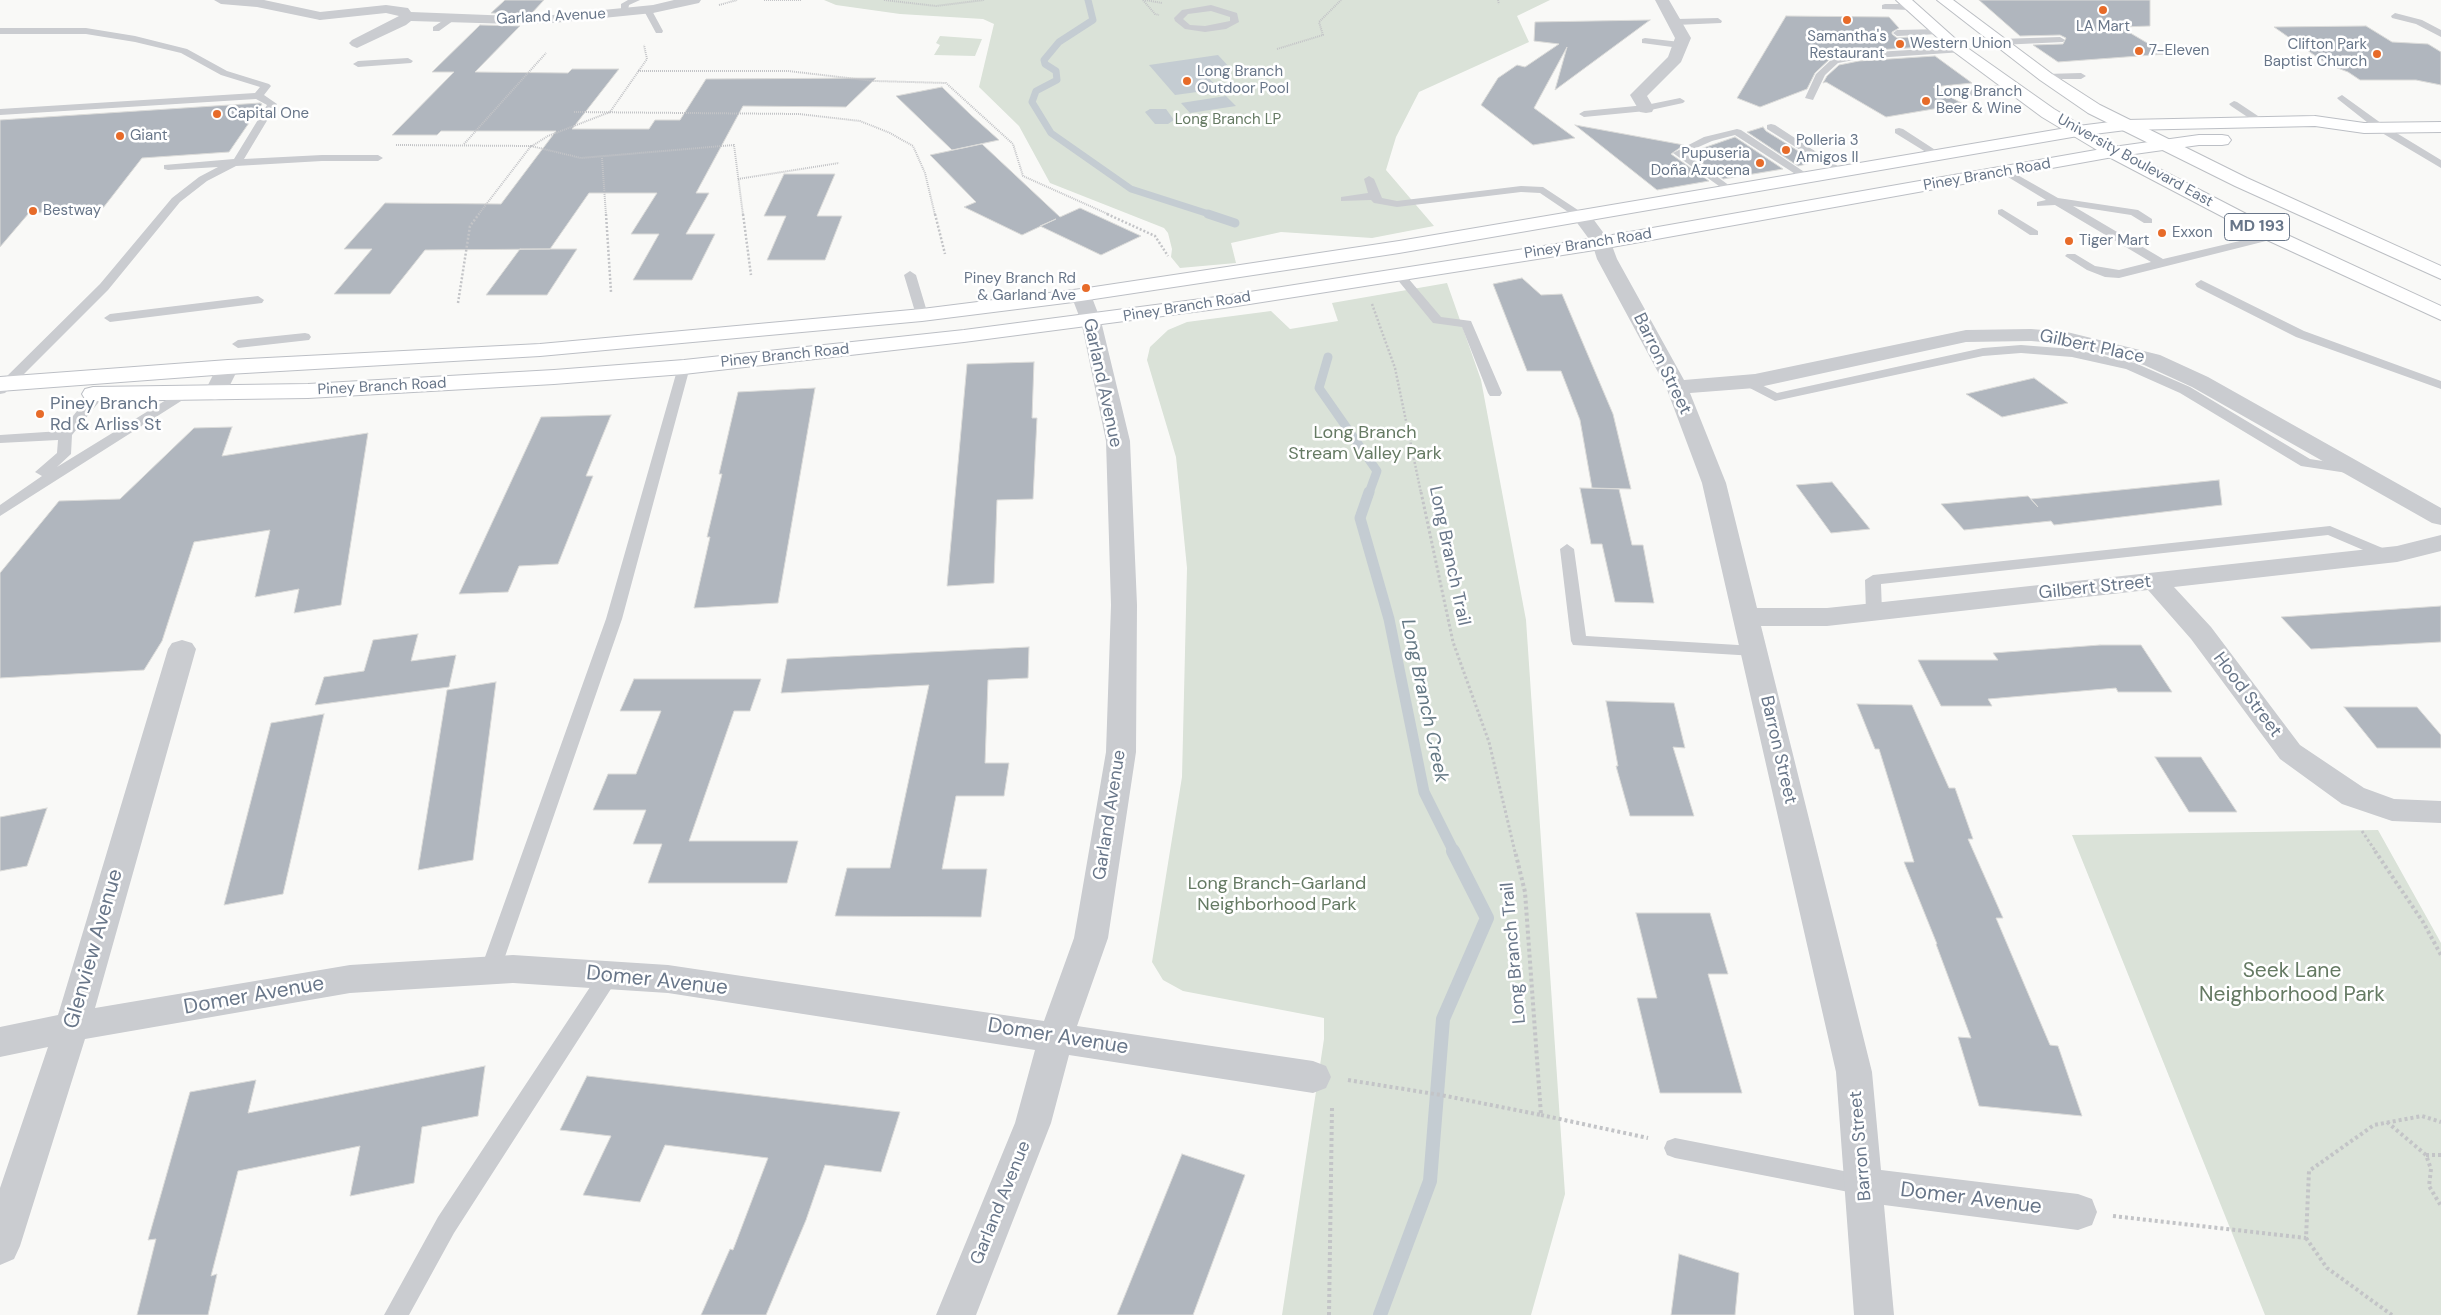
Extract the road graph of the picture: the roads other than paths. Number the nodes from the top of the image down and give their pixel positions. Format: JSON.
{"nodes":[{"id":1,"x":221,"y":0,"type":"edge"},
{"id":2,"x":412,"y":0,"type":"edge"},
{"id":3,"x":694,"y":0,"type":"edge"},
{"id":4,"x":1662,"y":0,"type":"edge"},
{"id":5,"x":1944,"y":0,"type":"edge"},
{"id":6,"x":1907,"y":4,"type":"edge"},
{"id":7,"x":642,"y":5,"type":"edge"},
{"id":8,"x":1885,"y":7,"type":"dead end"},
{"id":9,"x":386,"y":10,"type":"junction"},
{"id":10,"x":407,"y":16,"type":"junction"},
{"id":11,"x":2395,"y":16,"type":"dead end"},
{"id":12,"x":453,"y":18,"type":"junction"},
{"id":13,"x":1676,"y":22,"type":"junction"},
{"id":14,"x":1718,"y":22,"type":"dead end"},
{"id":15,"x":1223,"y":28,"type":"junction"},
{"id":16,"x":436,"y":29,"type":"dead end"},
{"id":17,"x":0,"y":31,"type":"edge"},
{"id":18,"x":659,"y":31,"type":"dead end"},
{"id":19,"x":1235,"y":32,"type":"dead end"},
{"id":20,"x":1939,"y":32,"type":"junction"},
{"id":21,"x":1897,"y":33,"type":"dead end"},
{"id":22,"x":2441,"y":34,"type":"edge"},
{"id":23,"x":2060,"y":40,"type":"dead end"},
{"id":24,"x":1645,"y":41,"type":"dead end"},
{"id":25,"x":2000,"y":42,"type":"junction"},
{"id":26,"x":357,"y":44,"type":"dead end"},
{"id":27,"x":1680,"y":44,"type":"junction"},
{"id":28,"x":1960,"y":50,"type":"junction"},
{"id":29,"x":408,"y":61,"type":"dead end"},
{"id":30,"x":358,"y":64,"type":"dead end"},
{"id":31,"x":2081,"y":76,"type":"dead end"},
{"id":32,"x":2046,"y":77,"type":"junction"},
{"id":33,"x":2010,"y":86,"type":"junction"},
{"id":34,"x":1969,"y":93,"type":"dead end"},
{"id":35,"x":258,"y":96,"type":"junction"},
{"id":36,"x":1810,"y":98,"type":"dead end"},
{"id":37,"x":2342,"y":98,"type":"dead end"},
{"id":38,"x":1680,"y":101,"type":"dead end"},
{"id":39,"x":2234,"y":104,"type":"dead end"},
{"id":40,"x":1646,"y":108,"type":"junction"},
{"id":41,"x":0,"y":112,"type":"edge"},
{"id":42,"x":1584,"y":114,"type":"dead end"},
{"id":43,"x":2262,"y":122,"type":"junction"},
{"id":44,"x":2126,"y":125,"type":"junction"},
{"id":45,"x":1771,"y":127,"type":"dead end"},
{"id":46,"x":2441,"y":127,"type":"edge"},
{"id":47,"x":2364,"y":128,"type":"junction"},
{"id":48,"x":2381,"y":128,"type":"junction"},
{"id":49,"x":2078,"y":131,"type":"junction"},
{"id":50,"x":1899,"y":132,"type":"dead end"},
{"id":51,"x":2316,"y":138,"type":"dead end"},
{"id":52,"x":2235,"y":140,"type":"dead end"},
{"id":53,"x":2163,"y":145,"type":"junction"},
{"id":54,"x":2113,"y":152,"type":"junction"},
{"id":55,"x":1938,"y":155,"type":"junction"},
{"id":56,"x":378,"y":158,"type":"dead end"},
{"id":57,"x":238,"y":161,"type":"junction"},
{"id":58,"x":2441,"y":164,"type":"edge"},
{"id":59,"x":168,"y":167,"type":"dead end"},
{"id":60,"x":1842,"y":172,"type":"junction"},
{"id":61,"x":2007,"y":172,"type":"junction"},
{"id":62,"x":1807,"y":177,"type":"junction"},
{"id":63,"x":1369,"y":179,"type":"dead end"},
{"id":64,"x":1730,"y":191,"type":"junction"},
{"id":65,"x":1374,"y":196,"type":"junction"},
{"id":66,"x":1346,"y":199,"type":"dead end"},
{"id":67,"x":2058,"y":201,"type":"junction"},
{"id":68,"x":2041,"y":204,"type":"dead end"},
{"id":69,"x":2002,"y":212,"type":"dead end"},
{"id":70,"x":1581,"y":216,"type":"junction"},
{"id":71,"x":2148,"y":221,"type":"dead end"},
{"id":72,"x":2034,"y":233,"type":"dead end"},
{"id":73,"x":2274,"y":236,"type":"junction"},
{"id":74,"x":1601,"y":243,"type":"junction"},
{"id":75,"x":2187,"y":243,"type":"dead end"},
{"id":76,"x":2204,"y":253,"type":"junction"},
{"id":77,"x":2071,"y":256,"type":"dead end"},
{"id":78,"x":2161,"y":263,"type":"junction"},
{"id":79,"x":1398,"y":273,"type":"junction"},
{"id":80,"x":2441,"y":273,"type":"edge"},
{"id":81,"x":910,"y":275,"type":"dead end"},
{"id":82,"x":2201,"y":284,"type":"dead end"},
{"id":83,"x":258,"y":300,"type":"dead end"},
{"id":84,"x":1086,"y":308,"type":"junction"},
{"id":85,"x":2441,"y":314,"type":"edge"},
{"id":86,"x":922,"y":315,"type":"junction"},
{"id":87,"x":110,"y":318,"type":"dead end"},
{"id":88,"x":1966,"y":336,"type":"junction"},
{"id":89,"x":305,"y":337,"type":"dead end"},
{"id":90,"x":238,"y":344,"type":"dead end"},
{"id":91,"x":1983,"y":352,"type":"junction"},
{"id":92,"x":228,"y":367,"type":"junction"},
{"id":93,"x":684,"y":367,"type":"junction"},
{"id":94,"x":1744,"y":382,"type":"junction"},
{"id":95,"x":2441,"y":385,"type":"edge"},
{"id":96,"x":2192,"y":386,"type":"junction"},
{"id":97,"x":1677,"y":387,"type":"junction"},
{"id":98,"x":2,"y":388,"type":"edge"},
{"id":99,"x":184,"y":393,"type":"junction"},
{"id":100,"x":215,"y":393,"type":"junction"},
{"id":101,"x":1495,"y":393,"type":"dead end"},
{"id":102,"x":98,"y":394,"type":"junction"},
{"id":103,"x":65,"y":435,"type":"junction"},
{"id":104,"x":0,"y":439,"type":"edge"},
{"id":105,"x":1,"y":511,"type":"edge"},
{"id":106,"x":2441,"y":518,"type":"edge"},
{"id":107,"x":2441,"y":543,"type":"edge"},
{"id":108,"x":1567,"y":549,"type":"dead end"},
{"id":109,"x":2388,"y":555,"type":"junction"},
{"id":110,"x":2154,"y":582,"type":"junction"},
{"id":111,"x":1874,"y":612,"type":"junction"},
{"id":112,"x":1746,"y":617,"type":"junction"},
{"id":113,"x":182,"y":649,"type":"dead end"},
{"id":114,"x":1755,"y":651,"type":"junction"},
{"id":115,"x":2441,"y":812,"type":"edge"},
{"id":116,"x":490,"y":971,"type":"junction"},
{"id":117,"x":609,"y":976,"type":"junction"},
{"id":118,"x":72,"y":1027,"type":"junction"},
{"id":119,"x":1056,"y":1037,"type":"junction"},
{"id":120,"x":0,"y":1042,"type":"edge"},
{"id":121,"x":1330,"y":1086,"type":"road end"},
{"id":122,"x":1675,"y":1148,"type":"road end"},
{"id":123,"x":1864,"y":1185,"type":"junction"},
{"id":124,"x":2078,"y":1212,"type":"road end"},
{"id":125,"x":0,"y":1246,"type":"edge"},
{"id":126,"x":396,"y":1315,"type":"edge"},
{"id":127,"x":956,"y":1315,"type":"edge"},
{"id":128,"x":1874,"y":1315,"type":"edge"}],
"edges":[{"from":1,"to":9,"type":"street"},
{"from":2,"to":9,"type":"street"},
{"from":3,"to":7,"type":"street","name":"Garland Avenue"},
{"from":4,"to":13,"type":"street"},
{"from":5,"to":25,"type":"main road","name":"University Boulevard East","number":"MD 193"},
{"from":6,"to":8,"type":"lane"},
{"from":6,"to":20,"type":"main road","name":"University Boulevard East","number":"MD 193"},
{"from":7,"to":12,"type":"street","name":"Garland Avenue"},
{"from":7,"to":18,"type":"lane"},
{"from":9,"to":10,"type":"street","name":"Garland Avenue"},
{"from":10,"to":12,"type":"street","name":"Garland Avenue"},
{"from":10,"to":26,"type":"street"},
{"from":11,"to":22,"type":"lane"},
{"from":12,"to":16,"type":"lane"},
{"from":13,"to":14,"type":"lane"},
{"from":13,"to":27,"type":"street"},
{"from":15,"to":15,"type":"lane"},
{"from":15,"to":19,"type":"lane"},
{"from":17,"to":35,"type":"lane"},
{"from":20,"to":21,"type":"lane"},
{"from":20,"to":28,"type":"main road","name":"University Boulevard East","number":"MD 193"},
{"from":23,"to":25,"type":"lane"},
{"from":24,"to":27,"type":"lane"},
{"from":25,"to":32,"type":"main road","name":"University Boulevard East","number":"MD 193"},
{"from":27,"to":40,"type":"street"},
{"from":28,"to":33,"type":"main road","name":"University Boulevard East","number":"MD 193"},
{"from":28,"to":36,"type":"lane"},
{"from":29,"to":30,"type":"lane"},
{"from":31,"to":32,"type":"lane"},
{"from":32,"to":44,"type":"main road","name":"University Boulevard East","number":"MD 193"},
{"from":33,"to":34,"type":"lane"},
{"from":33,"to":49,"type":"main road","name":"University Boulevard East","number":"MD 193"},
{"from":35,"to":41,"type":"lane"},
{"from":35,"to":57,"type":"lane"},
{"from":37,"to":48,"type":"lane"},
{"from":38,"to":40,"type":"lane"},
{"from":39,"to":43,"type":"lane"},
{"from":40,"to":42,"type":"lane"},
{"from":43,"to":44,"type":"main road","name":"Piney Branch Road"},
{"from":43,"to":47,"type":"main road","name":"Piney Branch Road"},
{"from":44,"to":49,"type":"main road","name":"Piney Branch Road"},
{"from":44,"to":53,"type":"main road","name":"University Boulevard East","number":"MD 193"},
{"from":45,"to":60,"type":"lane"},
{"from":46,"to":48,"type":"main road","name":"Piney Branch Road"},
{"from":47,"to":48,"type":"main road","name":"Piney Branch Road"},
{"from":47,"to":51,"type":"main road","name":"Piney Branch Road"},
{"from":48,"to":58,"type":"lane"},
{"from":49,"to":54,"type":"main road","name":"University Boulevard East","number":"MD 193"},
{"from":49,"to":55,"type":"main road","name":"Piney Branch Road"},
{"from":50,"to":55,"type":"lane"},
{"from":52,"to":53,"type":"main road","name":"Piney Branch Road"},
{"from":53,"to":54,"type":"main road","name":"Piney Branch Road"},
{"from":53,"to":80,"type":"main road","name":"University Boulevard East","number":"MD 193"},
{"from":54,"to":61,"type":"main road","name":"Piney Branch Road"},
{"from":54,"to":73,"type":"main road","name":"University Boulevard East","number":"MD 193"},
{"from":55,"to":60,"type":"main road","name":"Piney Branch Road"},
{"from":56,"to":57,"type":"lane"},
{"from":57,"to":59,"type":"lane"},
{"from":57,"to":98,"type":"lane"},
{"from":60,"to":62,"type":"main road","name":"Piney Branch Road"},
{"from":61,"to":67,"type":"lane"},
{"from":61,"to":74,"type":"main road","name":"Piney Branch Road"},
{"from":62,"to":64,"type":"main road","name":"Piney Branch Road"},
{"from":62,"to":64,"type":"lane"},
{"from":63,"to":65,"type":"lane"},
{"from":64,"to":70,"type":"main road","name":"Piney Branch Road"},
{"from":65,"to":66,"type":"lane"},
{"from":65,"to":70,"type":"lane"},
{"from":67,"to":68,"type":"lane"},
{"from":67,"to":71,"type":"lane"},
{"from":67,"to":78,"type":"lane"},
{"from":69,"to":72,"type":"lane"},
{"from":70,"to":74,"type":"street","name":"Barron Street"},
{"from":70,"to":84,"type":"main road","name":"Piney Branch Road"},
{"from":73,"to":76,"type":"lane"},
{"from":73,"to":85,"type":"main road","name":"University Boulevard East","number":"MD 193"},
{"from":74,"to":79,"type":"main road","name":"Piney Branch Road"},
{"from":74,"to":97,"type":"street","name":"Barron Street"},
{"from":75,"to":76,"type":"lane"},
{"from":76,"to":78,"type":"lane"},
{"from":77,"to":78,"type":"lane"},
{"from":79,"to":84,"type":"main road","name":"Piney Branch Road"},
{"from":79,"to":101,"type":"lane"},
{"from":81,"to":86,"type":"lane"},
{"from":82,"to":95,"type":"lane"},
{"from":83,"to":87,"type":"lane"},
{"from":84,"to":86,"type":"main road","name":"Piney Branch Road"},
{"from":84,"to":93,"type":"main road","name":"Piney Branch Road"},
{"from":84,"to":119,"type":"street","name":"Garland Avenue"},
{"from":86,"to":92,"type":"main road","name":"Piney Branch Road"},
{"from":88,"to":91,"type":"lane"},
{"from":88,"to":94,"type":"street","name":"Gilbert Place"},
{"from":88,"to":96,"type":"street","name":"Gilbert Place"},
{"from":89,"to":90,"type":"lane"},
{"from":91,"to":94,"type":"lane"},
{"from":91,"to":96,"type":"lane"},
{"from":92,"to":98,"type":"main road","name":"Piney Branch Road"},
{"from":92,"to":100,"type":"street"},
{"from":93,"to":100,"type":"main road","name":"Piney Branch Road"},
{"from":93,"to":116,"type":"lane"},
{"from":94,"to":97,"type":"street","name":"Gilbert Place"},
{"from":96,"to":106,"type":"street","name":"Gilbert Place"},
{"from":97,"to":112,"type":"street","name":"Barron Street"},
{"from":98,"to":102,"type":"main road","name":"Piney Branch Road"},
{"from":99,"to":100,"type":"main road","name":"Piney Branch Road"},
{"from":99,"to":102,"type":"main road","name":"Piney Branch Road"},
{"from":99,"to":105,"type":"lane"},
{"from":102,"to":103,"type":"lane"},
{"from":103,"to":104,"type":"lane"},
{"from":103,"to":105,"type":"lane"},
{"from":107,"to":109,"type":"street","name":"Gilbert Street"},
{"from":108,"to":114,"type":"lane"},
{"from":109,"to":110,"type":"street","name":"Gilbert Street"},
{"from":109,"to":111,"type":"lane"},
{"from":110,"to":111,"type":"street","name":"Gilbert Street"},
{"from":110,"to":115,"type":"street","name":"Hood Street"},
{"from":111,"to":112,"type":"street","name":"Gilbert Street"},
{"from":112,"to":114,"type":"street","name":"Barron Street"},
{"from":113,"to":118,"type":"street","name":"Glenview Avenue"},
{"from":114,"to":123,"type":"street","name":"Barron Street"},
{"from":116,"to":117,"type":"street","name":"Domer Avenue"},
{"from":116,"to":118,"type":"street","name":"Domer Avenue"},
{"from":117,"to":119,"type":"street","name":"Domer Avenue"},
{"from":117,"to":126,"type":"lane"},
{"from":118,"to":120,"type":"street","name":"Domer Avenue"},
{"from":118,"to":125,"type":"street","name":"Glenview Avenue"},
{"from":119,"to":121,"type":"street","name":"Domer Avenue"},
{"from":119,"to":127,"type":"street","name":"Garland Avenue"},
{"from":122,"to":123,"type":"lane"},
{"from":123,"to":124,"type":"street","name":"Domer Avenue"},
{"from":123,"to":128,"type":"street","name":"Barron Street"}]}
